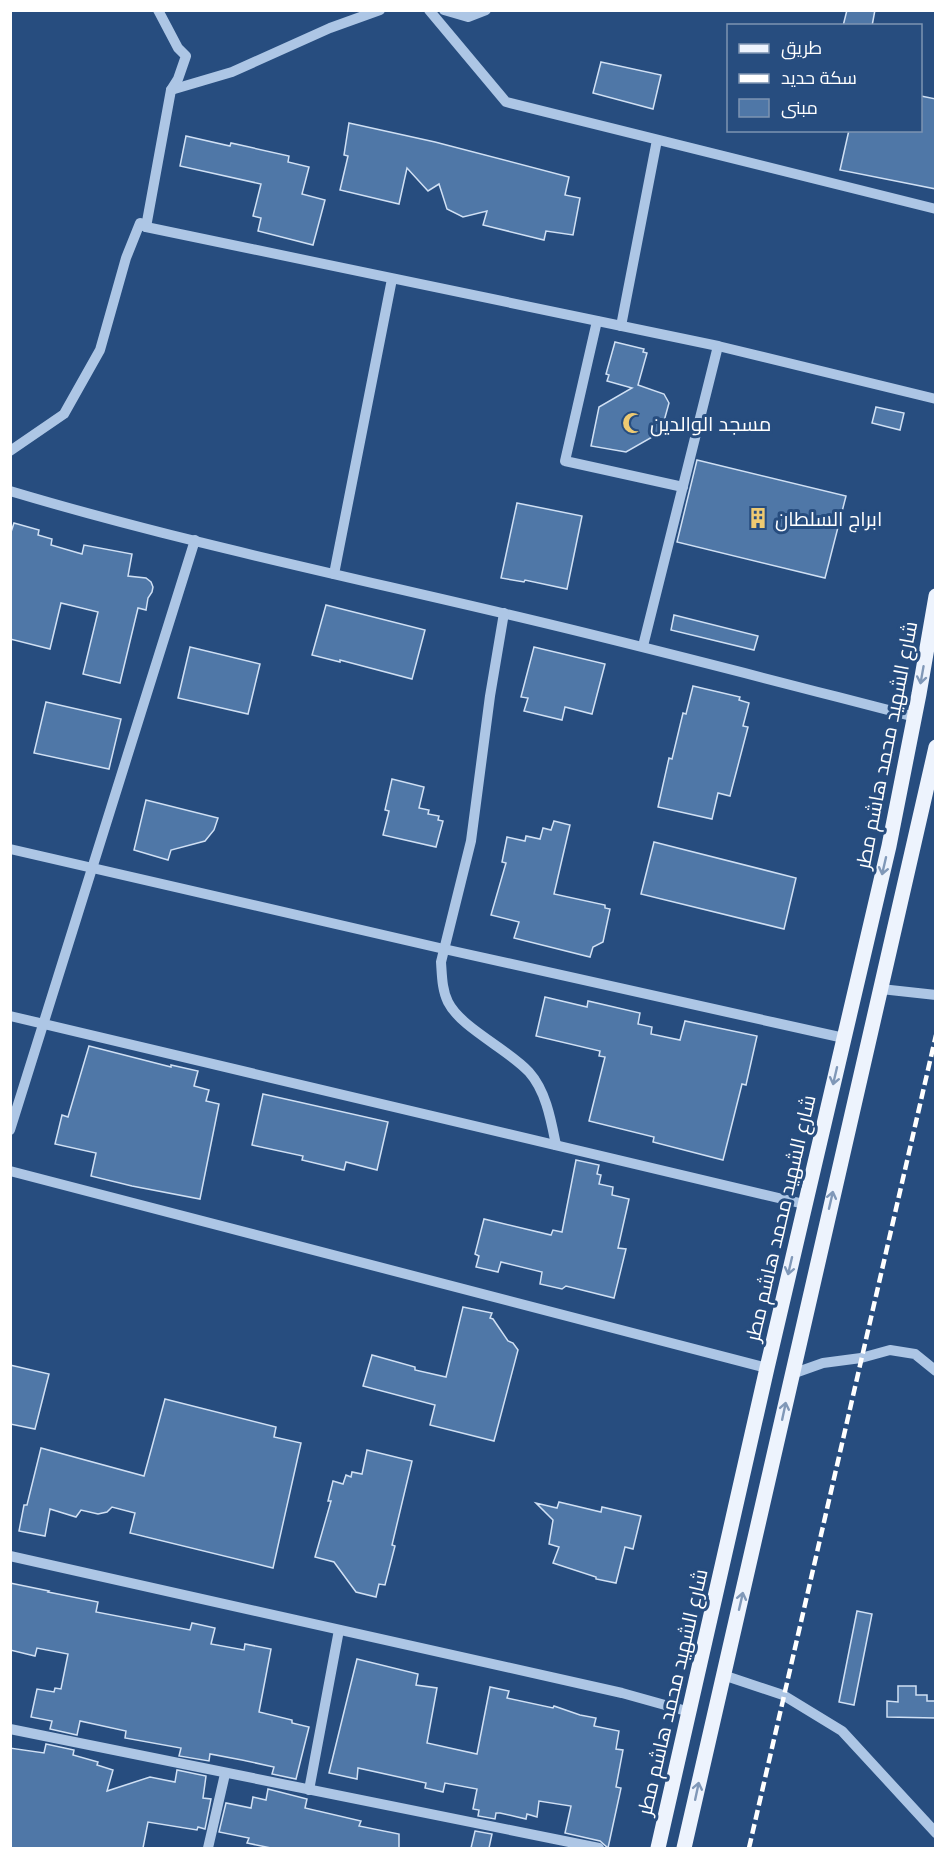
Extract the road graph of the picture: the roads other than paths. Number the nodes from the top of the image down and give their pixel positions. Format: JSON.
{"nodes":[{"id":1,"x":158,"y":10,"type":"edge"},
{"id":2,"x":380,"y":10,"type":"edge"},
{"id":3,"x":429,"y":10,"type":"edge"},
{"id":4,"x":444,"y":10,"type":"edge"},
{"id":5,"x":486,"y":10,"type":"edge"},
{"id":6,"x":171,"y":90,"type":"junction"},
{"id":7,"x":657,"y":140,"type":"junction"},
{"id":8,"x":936,"y":209,"type":"edge"},
{"id":9,"x":146,"y":227,"type":"junction"},
{"id":10,"x":392,"y":279,"type":"junction"},
{"id":11,"x":597,"y":321,"type":"junction"},
{"id":12,"x":621,"y":326,"type":"junction"},
{"id":13,"x":718,"y":346,"type":"junction"},
{"id":14,"x":936,"y":399,"type":"edge"},
{"id":15,"x":10,"y":451,"type":"edge"},
{"id":16,"x":683,"y":487,"type":"junction"},
{"id":17,"x":10,"y":491,"type":"edge"},
{"id":18,"x":195,"y":540,"type":"junction"},
{"id":19,"x":334,"y":574,"type":"junction"},
{"id":20,"x":936,"y":596,"type":"edge"},
{"id":21,"x":504,"y":613,"type":"junction"},
{"id":22,"x":643,"y":646,"type":"junction"},
{"id":23,"x":915,"y":717,"type":"junction"},
{"id":24,"x":936,"y":747,"type":"edge"},
{"id":25,"x":10,"y":849,"type":"edge"},
{"id":26,"x":92,"y":869,"type":"junction"},
{"id":27,"x":444,"y":950,"type":"junction"},
{"id":28,"x":881,"y":989,"type":"junction"},
{"id":29,"x":936,"y":995,"type":"edge"},
{"id":30,"x":10,"y":1016,"type":"edge"},
{"id":31,"x":44,"y":1023,"type":"junction"},
{"id":32,"x":844,"y":1038,"type":"junction"},
{"id":33,"x":10,"y":1130,"type":"edge"},
{"id":34,"x":555,"y":1145,"type":"junction"},
{"id":35,"x":10,"y":1171,"type":"edge"},
{"id":36,"x":804,"y":1204,"type":"junction"},
{"id":37,"x":766,"y":1368,"type":"junction"},
{"id":38,"x":936,"y":1371,"type":"edge"},
{"id":39,"x":792,"y":1374,"type":"junction"},
{"id":40,"x":10,"y":1556,"type":"edge"},
{"id":41,"x":339,"y":1630,"type":"junction"},
{"id":42,"x":723,"y":1675,"type":"junction"},
{"id":43,"x":690,"y":1712,"type":"junction"},
{"id":44,"x":10,"y":1729,"type":"edge"},
{"id":45,"x":225,"y":1774,"type":"junction"},
{"id":46,"x":309,"y":1790,"type":"junction"},
{"id":47,"x":936,"y":1833,"type":"edge"},
{"id":48,"x":208,"y":1848,"type":"edge"},
{"id":49,"x":599,"y":1848,"type":"edge"},
{"id":50,"x":658,"y":1848,"type":"edge"},
{"id":51,"x":684,"y":1848,"type":"edge"}],
"edges":[{"from":1,"to":6,"type":"street"},
{"from":2,"to":6,"type":"street"},
{"from":3,"to":7,"type":"street"},
{"from":4,"to":5,"type":"street"},
{"from":6,"to":9,"type":"street"},
{"from":7,"to":8,"type":"street"},
{"from":7,"to":12,"type":"street"},
{"from":9,"to":10,"type":"street"},
{"from":9,"to":15,"type":"street"},
{"from":10,"to":11,"type":"street"},
{"from":10,"to":19,"type":"street"},
{"from":11,"to":12,"type":"street"},
{"from":11,"to":16,"type":"street"},
{"from":12,"to":13,"type":"street"},
{"from":13,"to":14,"type":"street"},
{"from":13,"to":16,"type":"street"},
{"from":16,"to":22,"type":"street"},
{"from":17,"to":18,"type":"street"},
{"from":18,"to":19,"type":"street"},
{"from":18,"to":26,"type":"street"},
{"from":19,"to":21,"type":"street"},
{"from":20,"to":23,"type":"main road","name":"شارع الشهيد محمد هاشم مطر","one_way":true},
{"from":21,"to":22,"type":"street"},
{"from":21,"to":27,"type":"street"},
{"from":22,"to":23,"type":"street"},
{"from":23,"to":32,"type":"main road","name":"شارع الشهيد محمد هاشم مطر","one_way":true},
{"from":24,"to":28,"type":"main road"},
{"from":25,"to":26,"type":"street"},
{"from":26,"to":27,"type":"street"},
{"from":26,"to":31,"type":"street"},
{"from":27,"to":32,"type":"street"},
{"from":27,"to":34,"type":"street"},
{"from":28,"to":29,"type":"street"},
{"from":39,"to":28,"type":"main road","one_way":true},
{"from":30,"to":31,"type":"street"},
{"from":31,"to":33,"type":"street"},
{"from":31,"to":34,"type":"street"},
{"from":32,"to":36,"type":"main road","name":"شارع الشهيد محمد هاشم مطر","one_way":true},
{"from":34,"to":36,"type":"street"},
{"from":35,"to":37,"type":"street"},
{"from":36,"to":37,"type":"main road","name":"شارع الشهيد محمد هاشم مطر","one_way":true},
{"from":37,"to":43,"type":"main road","name":"شارع الشهيد محمد هاشم مطر"},
{"from":38,"to":39,"type":"street"},
{"from":42,"to":39,"type":"main road","one_way":true},
{"from":40,"to":41,"type":"street"},
{"from":41,"to":43,"type":"street"},
{"from":41,"to":46,"type":"street"},
{"from":42,"to":47,"type":"street"},
{"from":51,"to":42,"type":"main road","one_way":true},
{"from":43,"to":50,"type":"main road","name":"شارع الشهيد محمد هاشم مطر"},
{"from":44,"to":45,"type":"street"},
{"from":45,"to":46,"type":"street"},
{"from":45,"to":48,"type":"street"},
{"from":46,"to":49,"type":"street"}]}
